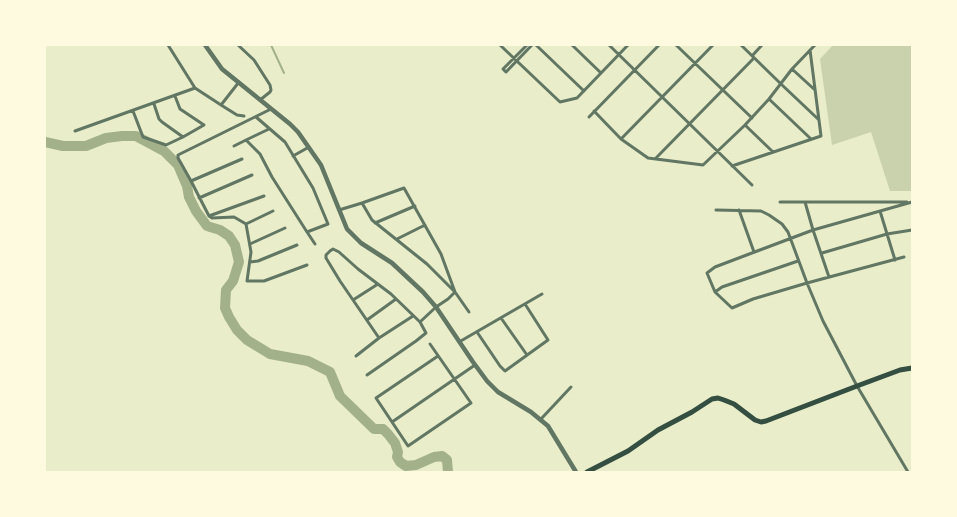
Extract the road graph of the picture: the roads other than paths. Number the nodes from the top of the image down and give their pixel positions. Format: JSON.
{"nodes":[{"id":1,"x":168,"y":45,"type":"edge"},
{"id":2,"x":205,"y":45,"type":"edge"},
{"id":3,"x":238,"y":45,"type":"edge"},
{"id":4,"x":500,"y":45,"type":"edge"},
{"id":5,"x":527,"y":45,"type":"edge"},
{"id":6,"x":532,"y":45,"type":"edge"},
{"id":7,"x":536,"y":45,"type":"edge"},
{"id":8,"x":572,"y":45,"type":"edge"},
{"id":9,"x":609,"y":45,"type":"edge"},
{"id":10,"x":628,"y":45,"type":"edge"},
{"id":11,"x":659,"y":45,"type":"edge"},
{"id":12,"x":676,"y":45,"type":"edge"},
{"id":13,"x":714,"y":45,"type":"edge"},
{"id":14,"x":741,"y":45,"type":"edge"},
{"id":15,"x":762,"y":45,"type":"edge"},
{"id":16,"x":812,"y":47,"type":"edge"},
{"id":17,"x":619,"y":55,"type":"junction"},
{"id":18,"x":753,"y":57,"type":"junction"},
{"id":19,"x":515,"y":60,"type":"junction"},
{"id":20,"x":695,"y":63,"type":"junction"},
{"id":21,"x":792,"y":69,"type":"junction"},
{"id":22,"x":634,"y":70,"type":"junction"},
{"id":23,"x":601,"y":73,"type":"junction"},
{"id":24,"x":239,"y":82,"type":"junction"},
{"id":25,"x":780,"y":84,"type":"junction"},
{"id":26,"x":195,"y":88,"type":"junction"},
{"id":27,"x":722,"y":90,"type":"junction"},
{"id":28,"x":815,"y":90,"type":"junction"},
{"id":29,"x":584,"y":92,"type":"junction"},
{"id":30,"x":175,"y":96,"type":"junction"},
{"id":31,"x":662,"y":96,"type":"junction"},
{"id":32,"x":769,"y":99,"type":"junction"},
{"id":33,"x":260,"y":100,"type":"junction"},
{"id":34,"x":154,"y":104,"type":"junction"},
{"id":35,"x":221,"y":105,"type":"junction"},
{"id":36,"x":271,"y":109,"type":"junction"},
{"id":37,"x":133,"y":111,"type":"junction"},
{"id":38,"x":594,"y":111,"type":"junction"},
{"id":39,"x":244,"y":116,"type":"dead end"},
{"id":40,"x":256,"y":116,"type":"junction"},
{"id":41,"x":589,"y":116,"type":"dead end"},
{"id":42,"x":752,"y":118,"type":"junction"},
{"id":43,"x":819,"y":119,"type":"junction"},
{"id":44,"x":689,"y":123,"type":"junction"},
{"id":45,"x":745,"y":125,"type":"junction"},
{"id":46,"x":269,"y":129,"type":"junction"},
{"id":47,"x":75,"y":131,"type":"dead end"},
{"id":48,"x":183,"y":137,"type":"junction"},
{"id":49,"x":620,"y":139,"type":"junction"},
{"id":50,"x":812,"y":139,"type":"junction"},
{"id":51,"x":246,"y":140,"type":"junction"},
{"id":52,"x":234,"y":146,"type":"dead end"},
{"id":53,"x":309,"y":147,"type":"junction"},
{"id":54,"x":718,"y":152,"type":"junction"},
{"id":55,"x":773,"y":152,"type":"junction"},
{"id":56,"x":294,"y":156,"type":"junction"},
{"id":57,"x":242,"y":159,"type":"dead end"},
{"id":58,"x":656,"y":159,"type":"junction"},
{"id":59,"x":732,"y":166,"type":"junction"},
{"id":60,"x":252,"y":175,"type":"dead end"},
{"id":61,"x":190,"y":181,"type":"junction"},
{"id":62,"x":752,"y":184,"type":"dead end"},
{"id":63,"x":264,"y":196,"type":"dead end"},
{"id":64,"x":199,"y":198,"type":"junction"},
{"id":65,"x":780,"y":202,"type":"dead end"},
{"id":66,"x":805,"y":202,"type":"junction"},
{"id":67,"x":912,"y":202,"type":"edge"},
{"id":68,"x":362,"y":203,"type":"junction"},
{"id":69,"x":414,"y":206,"type":"junction"},
{"id":70,"x":339,"y":210,"type":"junction"},
{"id":71,"x":716,"y":210,"type":"dead end"},
{"id":72,"x":739,"y":210,"type":"junction"},
{"id":73,"x":880,"y":211,"type":"junction"},
{"id":74,"x":272,"y":212,"type":"dead end"},
{"id":75,"x":209,"y":216,"type":"junction"},
{"id":76,"x":375,"y":223,"type":"junction"},
{"id":77,"x":246,"y":224,"type":"junction"},
{"id":78,"x":425,"y":225,"type":"junction"},
{"id":79,"x":285,"y":228,"type":"dead end"},
{"id":80,"x":813,"y":230,"type":"junction"},
{"id":81,"x":912,"y":230,"type":"edge"},
{"id":82,"x":307,"y":232,"type":"junction"},
{"id":83,"x":888,"y":234,"type":"junction"},
{"id":84,"x":396,"y":239,"type":"junction"},
{"id":85,"x":790,"y":239,"type":"junction"},
{"id":86,"x":250,"y":244,"type":"junction"},
{"id":87,"x":316,"y":244,"type":"dead end"},
{"id":88,"x":297,"y":245,"type":"dead end"},
{"id":89,"x":754,"y":252,"type":"junction"},
{"id":90,"x":822,"y":253,"type":"junction"},
{"id":91,"x":904,"y":258,"type":"dead end"},
{"id":92,"x":895,"y":260,"type":"junction"},
{"id":93,"x":798,"y":261,"type":"junction"},
{"id":94,"x":250,"y":262,"type":"junction"},
{"id":95,"x":307,"y":265,"type":"dead end"},
{"id":96,"x":829,"y":277,"type":"junction"},
{"id":97,"x":807,"y":283,"type":"junction"},
{"id":98,"x":378,"y":284,"type":"junction"},
{"id":99,"x":454,"y":292,"type":"junction"},
{"id":100,"x":715,"y":292,"type":"junction"},
{"id":101,"x":542,"y":294,"type":"dead end"},
{"id":102,"x":396,"y":299,"type":"junction"},
{"id":103,"x":353,"y":300,"type":"junction"},
{"id":104,"x":525,"y":304,"type":"junction"},
{"id":105,"x":436,"y":307,"type":"junction"},
{"id":106,"x":469,"y":312,"type":"dead end"},
{"id":107,"x":413,"y":316,"type":"junction"},
{"id":108,"x":501,"y":318,"type":"junction"},
{"id":109,"x":367,"y":320,"type":"junction"},
{"id":110,"x":420,"y":322,"type":"junction"},
{"id":111,"x":477,"y":332,"type":"junction"},
{"id":112,"x":379,"y":338,"type":"junction"},
{"id":113,"x":460,"y":342,"type":"junction"},
{"id":114,"x":430,"y":344,"type":"dead end"},
{"id":115,"x":527,"y":355,"type":"junction"},
{"id":116,"x":356,"y":356,"type":"dead end"},
{"id":117,"x":438,"y":356,"type":"junction"},
{"id":118,"x":475,"y":365,"type":"junction"},
{"id":119,"x":912,"y":368,"type":"edge"},
{"id":120,"x":367,"y":375,"type":"dead end"},
{"id":121,"x":454,"y":379,"type":"junction"},
{"id":122,"x":857,"y":386,"type":"junction"},
{"id":123,"x":571,"y":387,"type":"dead end"},
{"id":124,"x":541,"y":420,"type":"junction"},
{"id":125,"x":392,"y":422,"type":"junction"},
{"id":126,"x":576,"y":472,"type":"edge"},
{"id":127,"x":587,"y":472,"type":"edge"},
{"id":128,"x":908,"y":472,"type":"edge"}],
"edges":[{"from":1,"to":26,"type":"street"},
{"from":2,"to":24,"type":"street"},
{"from":3,"to":33,"type":"street"},
{"from":4,"to":19,"type":"street"},
{"from":5,"to":19,"type":"street"},
{"from":6,"to":19,"type":"street"},
{"from":7,"to":29,"type":"street"},
{"from":8,"to":23,"type":"street"},
{"from":9,"to":17,"type":"street"},
{"from":10,"to":17,"type":"street"},
{"from":11,"to":22,"type":"street"},
{"from":12,"to":20,"type":"street"},
{"from":13,"to":20,"type":"street"},
{"from":14,"to":18,"type":"street"},
{"from":15,"to":18,"type":"street"},
{"from":16,"to":21,"type":"street"},
{"from":16,"to":28,"type":"street"},
{"from":17,"to":22,"type":"street"},
{"from":17,"to":23,"type":"street"},
{"from":18,"to":25,"type":"street"},
{"from":18,"to":27,"type":"street"},
{"from":19,"to":29,"type":"street"},
{"from":20,"to":27,"type":"street"},
{"from":20,"to":31,"type":"street"},
{"from":21,"to":25,"type":"street"},
{"from":21,"to":28,"type":"street"},
{"from":22,"to":31,"type":"street"},
{"from":22,"to":38,"type":"street"},
{"from":23,"to":29,"type":"street"},
{"from":24,"to":33,"type":"street"},
{"from":24,"to":35,"type":"street"},
{"from":25,"to":32,"type":"street"},
{"from":25,"to":43,"type":"street"},
{"from":26,"to":30,"type":"street"},
{"from":26,"to":35,"type":"street"},
{"from":27,"to":42,"type":"street"},
{"from":27,"to":44,"type":"street"},
{"from":28,"to":43,"type":"street"},
{"from":30,"to":34,"type":"street"},
{"from":30,"to":48,"type":"street"},
{"from":31,"to":44,"type":"street"},
{"from":31,"to":49,"type":"street"},
{"from":32,"to":42,"type":"street"},
{"from":32,"to":50,"type":"street"},
{"from":33,"to":36,"type":"street"},
{"from":34,"to":37,"type":"street"},
{"from":34,"to":48,"type":"street"},
{"from":35,"to":39,"type":"street"},
{"from":36,"to":40,"type":"street"},
{"from":36,"to":53,"type":"street"},
{"from":37,"to":47,"type":"street"},
{"from":37,"to":48,"type":"street"},
{"from":38,"to":41,"type":"street"},
{"from":38,"to":49,"type":"street"},
{"from":40,"to":46,"type":"street"},
{"from":40,"to":61,"type":"street"},
{"from":42,"to":45,"type":"street"},
{"from":43,"to":50,"type":"street"},
{"from":44,"to":54,"type":"street"},
{"from":44,"to":58,"type":"street"},
{"from":45,"to":54,"type":"street"},
{"from":45,"to":55,"type":"street"},
{"from":46,"to":51,"type":"street"},
{"from":46,"to":56,"type":"street"},
{"from":49,"to":58,"type":"street"},
{"from":50,"to":55,"type":"street"},
{"from":51,"to":52,"type":"street"},
{"from":51,"to":82,"type":"street"},
{"from":53,"to":56,"type":"street"},
{"from":53,"to":70,"type":"street"},
{"from":54,"to":58,"type":"street"},
{"from":54,"to":59,"type":"street"},
{"from":55,"to":59,"type":"street"},
{"from":56,"to":82,"type":"street"},
{"from":57,"to":61,"type":"street"},
{"from":59,"to":62,"type":"street"},
{"from":60,"to":64,"type":"street"},
{"from":61,"to":64,"type":"street"},
{"from":63,"to":75,"type":"street"},
{"from":64,"to":75,"type":"street"},
{"from":65,"to":66,"type":"street"},
{"from":66,"to":67,"type":"street"},
{"from":66,"to":80,"type":"street"},
{"from":67,"to":73,"type":"street"},
{"from":68,"to":69,"type":"street"},
{"from":68,"to":70,"type":"street"},
{"from":68,"to":76,"type":"street"},
{"from":69,"to":76,"type":"street"},
{"from":69,"to":78,"type":"street"},
{"from":70,"to":105,"type":"street"},
{"from":71,"to":72,"type":"street"},
{"from":72,"to":85,"type":"street"},
{"from":72,"to":89,"type":"street"},
{"from":73,"to":80,"type":"street"},
{"from":73,"to":83,"type":"street"},
{"from":74,"to":77,"type":"street"},
{"from":75,"to":77,"type":"street"},
{"from":76,"to":84,"type":"street"},
{"from":77,"to":86,"type":"street"},
{"from":78,"to":84,"type":"street"},
{"from":78,"to":99,"type":"street"},
{"from":79,"to":86,"type":"street"},
{"from":80,"to":85,"type":"street"},
{"from":80,"to":90,"type":"street"},
{"from":81,"to":83,"type":"street"},
{"from":82,"to":87,"type":"street"},
{"from":83,"to":90,"type":"street"},
{"from":83,"to":92,"type":"street"},
{"from":84,"to":99,"type":"street"},
{"from":85,"to":89,"type":"street"},
{"from":85,"to":93,"type":"street"},
{"from":86,"to":94,"type":"street"},
{"from":88,"to":94,"type":"street"},
{"from":89,"to":100,"type":"street"},
{"from":90,"to":96,"type":"street"},
{"from":91,"to":92,"type":"street"},
{"from":92,"to":96,"type":"street"},
{"from":93,"to":97,"type":"street"},
{"from":93,"to":100,"type":"street"},
{"from":94,"to":95,"type":"street"},
{"from":96,"to":97,"type":"street"},
{"from":97,"to":100,"type":"street"},
{"from":97,"to":122,"type":"street"},
{"from":98,"to":102,"type":"street"},
{"from":98,"to":103,"type":"street"},
{"from":98,"to":103,"type":"street"},
{"from":99,"to":105,"type":"street"},
{"from":99,"to":106,"type":"street"},
{"from":101,"to":104,"type":"street"},
{"from":102,"to":107,"type":"street"},
{"from":102,"to":109,"type":"street"},
{"from":103,"to":109,"type":"street"},
{"from":104,"to":108,"type":"street"},
{"from":104,"to":115,"type":"street"},
{"from":105,"to":110,"type":"street"},
{"from":105,"to":113,"type":"street"},
{"from":107,"to":110,"type":"street"},
{"from":107,"to":112,"type":"street"},
{"from":108,"to":111,"type":"street"},
{"from":108,"to":115,"type":"street"},
{"from":109,"to":112,"type":"street"},
{"from":110,"to":120,"type":"street"},
{"from":111,"to":113,"type":"street"},
{"from":111,"to":115,"type":"street"},
{"from":112,"to":116,"type":"street"},
{"from":113,"to":118,"type":"street"},
{"from":114,"to":117,"type":"street"},
{"from":117,"to":121,"type":"street"},
{"from":117,"to":125,"type":"street"},
{"from":118,"to":121,"type":"street"},
{"from":118,"to":124,"type":"street"},
{"from":119,"to":122,"type":"main road"},
{"from":121,"to":125,"type":"street"},
{"from":121,"to":125,"type":"street"},
{"from":122,"to":127,"type":"main road"},
{"from":122,"to":128,"type":"street"},
{"from":123,"to":124,"type":"street"},
{"from":124,"to":126,"type":"street"}]}
